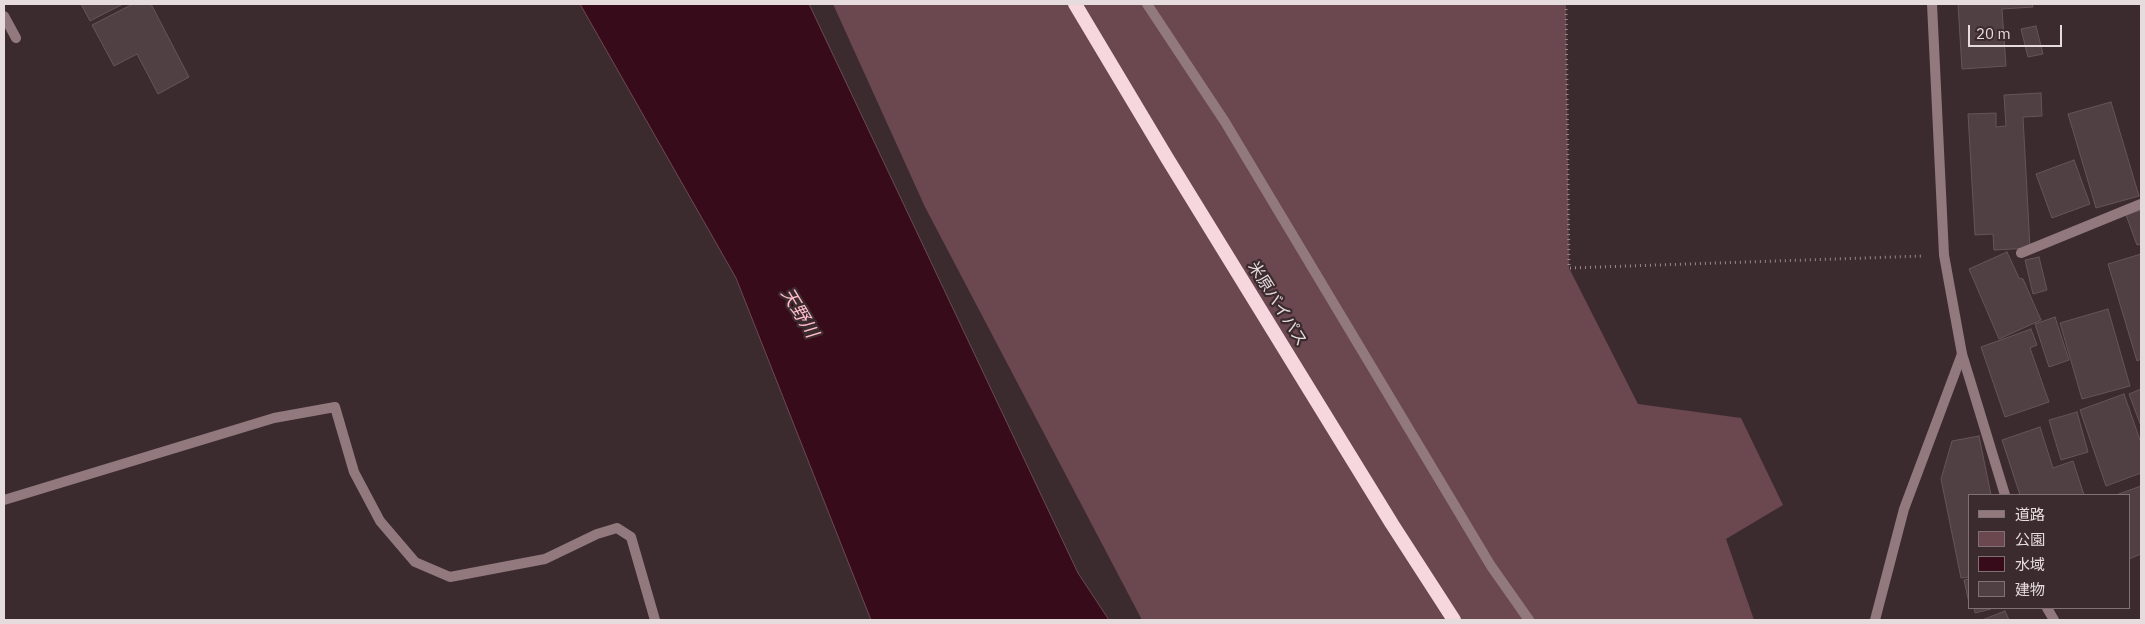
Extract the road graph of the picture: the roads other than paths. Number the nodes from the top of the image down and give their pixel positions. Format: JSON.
{"nodes":[{"id":1,"x":1075,"y":4,"type":"edge"},
{"id":2,"x":1148,"y":4,"type":"edge"},
{"id":3,"x":1932,"y":4,"type":"edge"},
{"id":4,"x":4,"y":16,"type":"edge"},
{"id":5,"x":16,"y":38,"type":"dead end"},
{"id":6,"x":2141,"y":204,"type":"edge"},
{"id":7,"x":2021,"y":253,"type":"dead end"},
{"id":8,"x":1962,"y":354,"type":"junction"},
{"id":9,"x":2006,"y":494,"type":"edge"},
{"id":10,"x":4,"y":500,"type":"edge"},
{"id":11,"x":2048,"y":609,"type":"edge"},
{"id":12,"x":655,"y":620,"type":"edge"},
{"id":13,"x":1454,"y":620,"type":"edge"},
{"id":14,"x":1530,"y":620,"type":"edge"},
{"id":15,"x":1875,"y":620,"type":"edge"},
{"id":16,"x":2054,"y":620,"type":"edge"}],
"edges":[{"from":1,"to":13,"type":"highway","name":"米原バイパス"},
{"from":2,"to":14,"type":"street"},
{"from":3,"to":8,"type":"street"},
{"from":4,"to":5,"type":"street"},
{"from":6,"to":7,"type":"street"},
{"from":8,"to":9,"type":"street"},
{"from":8,"to":15,"type":"street"},
{"from":10,"to":12,"type":"street"},
{"from":11,"to":16,"type":"street"}]}
